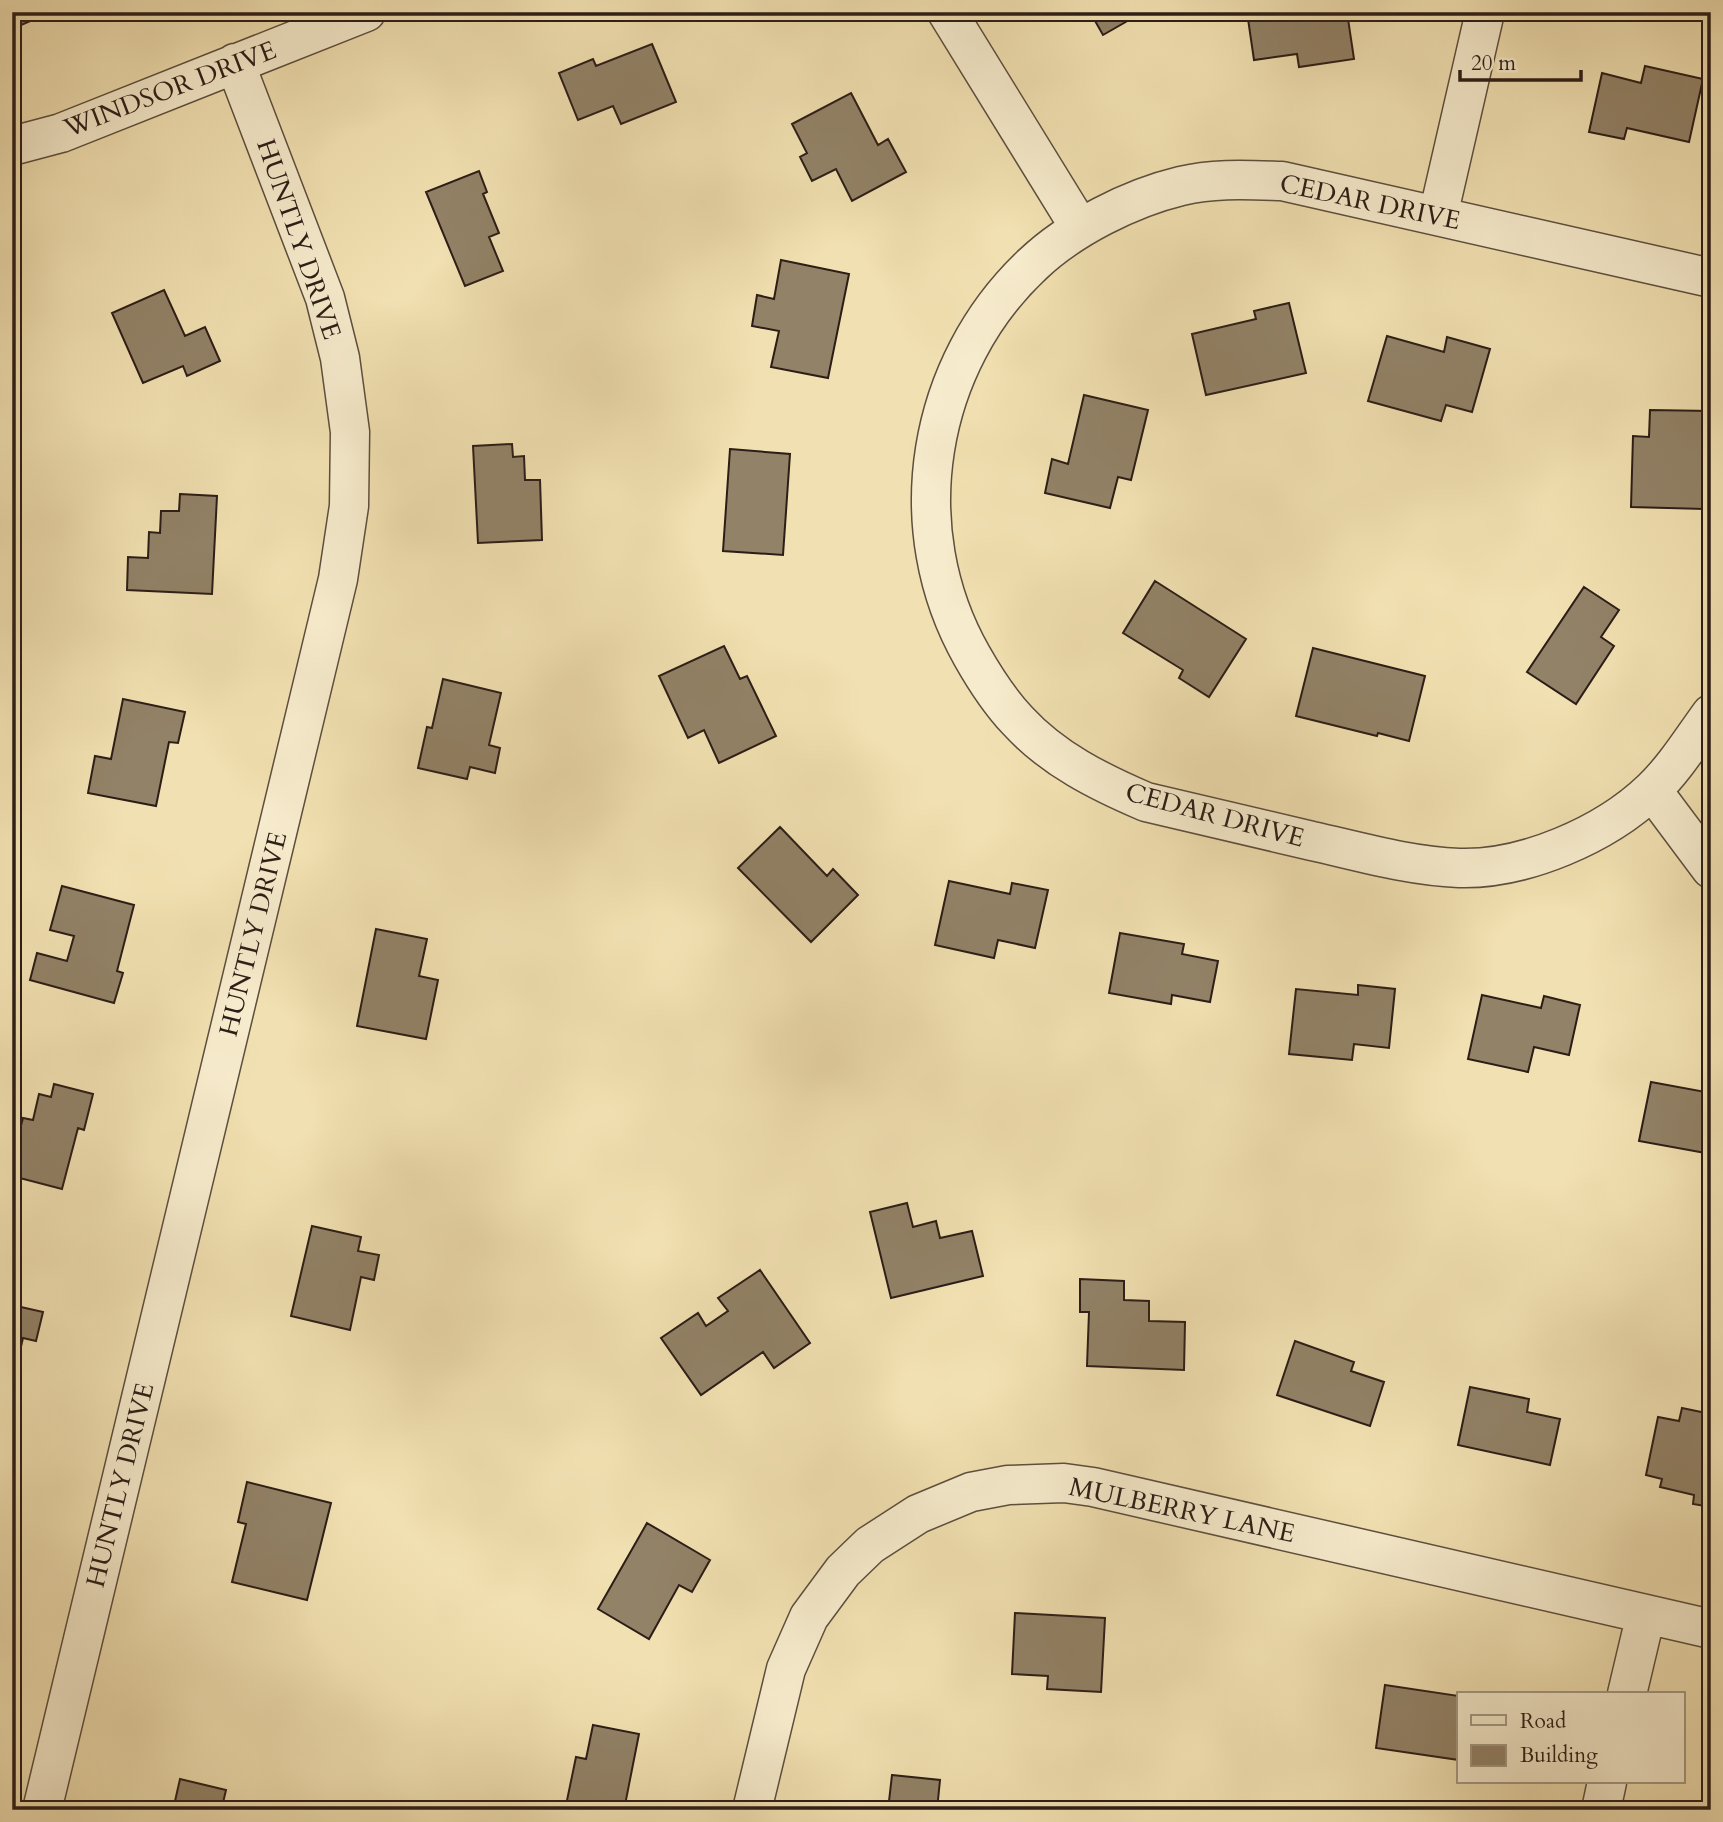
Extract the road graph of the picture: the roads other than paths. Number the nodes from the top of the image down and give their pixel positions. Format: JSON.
{"nodes":[{"id":1,"x":366,"y":12,"type":"edge"},
{"id":2,"x":947,"y":12,"type":"edge"},
{"id":3,"x":1485,"y":12,"type":"edge"},
{"id":4,"x":235,"y":63,"type":"junction"},
{"id":5,"x":12,"y":146,"type":"edge"},
{"id":6,"x":1438,"y":216,"type":"junction"},
{"id":7,"x":1080,"y":228,"type":"junction"},
{"id":8,"x":1711,"y":278,"type":"edge"},
{"id":9,"x":1711,"y":714,"type":"edge"},
{"id":10,"x":1652,"y":790,"type":"junction"},
{"id":11,"x":1711,"y":869,"type":"edge"},
{"id":12,"x":1646,"y":1614,"type":"junction"},
{"id":13,"x":1711,"y":1629,"type":"edge"},
{"id":14,"x":1627,"y":1692,"type":"edge"},
{"id":15,"x":1607,"y":1784,"type":"edge"},
{"id":16,"x":42,"y":1810,"type":"edge"},
{"id":17,"x":752,"y":1810,"type":"edge"},
{"id":18,"x":1601,"y":1810,"type":"edge"}],
"edges":[{"from":1,"to":4,"type":"street","name":"WINDSOR DRIVE"},
{"from":2,"to":7,"type":"street"},
{"from":3,"to":6,"type":"street"},
{"from":4,"to":5,"type":"street","name":"WINDSOR DRIVE"},
{"from":4,"to":16,"type":"street","name":"HUNTLY DRIVE"},
{"from":6,"to":7,"type":"street","name":"CEDAR DRIVE"},
{"from":6,"to":8,"type":"street","name":"CEDAR DRIVE"},
{"from":7,"to":10,"type":"street","name":"CEDAR DRIVE"},
{"from":9,"to":10,"type":"street","name":"CEDAR DRIVE"},
{"from":10,"to":11,"type":"street"},
{"from":12,"to":13,"type":"street","name":"MULBERRY LANE"},
{"from":12,"to":14,"type":"street"},
{"from":12,"to":17,"type":"street","name":"MULBERRY LANE"},
{"from":15,"to":18,"type":"street"}]}
